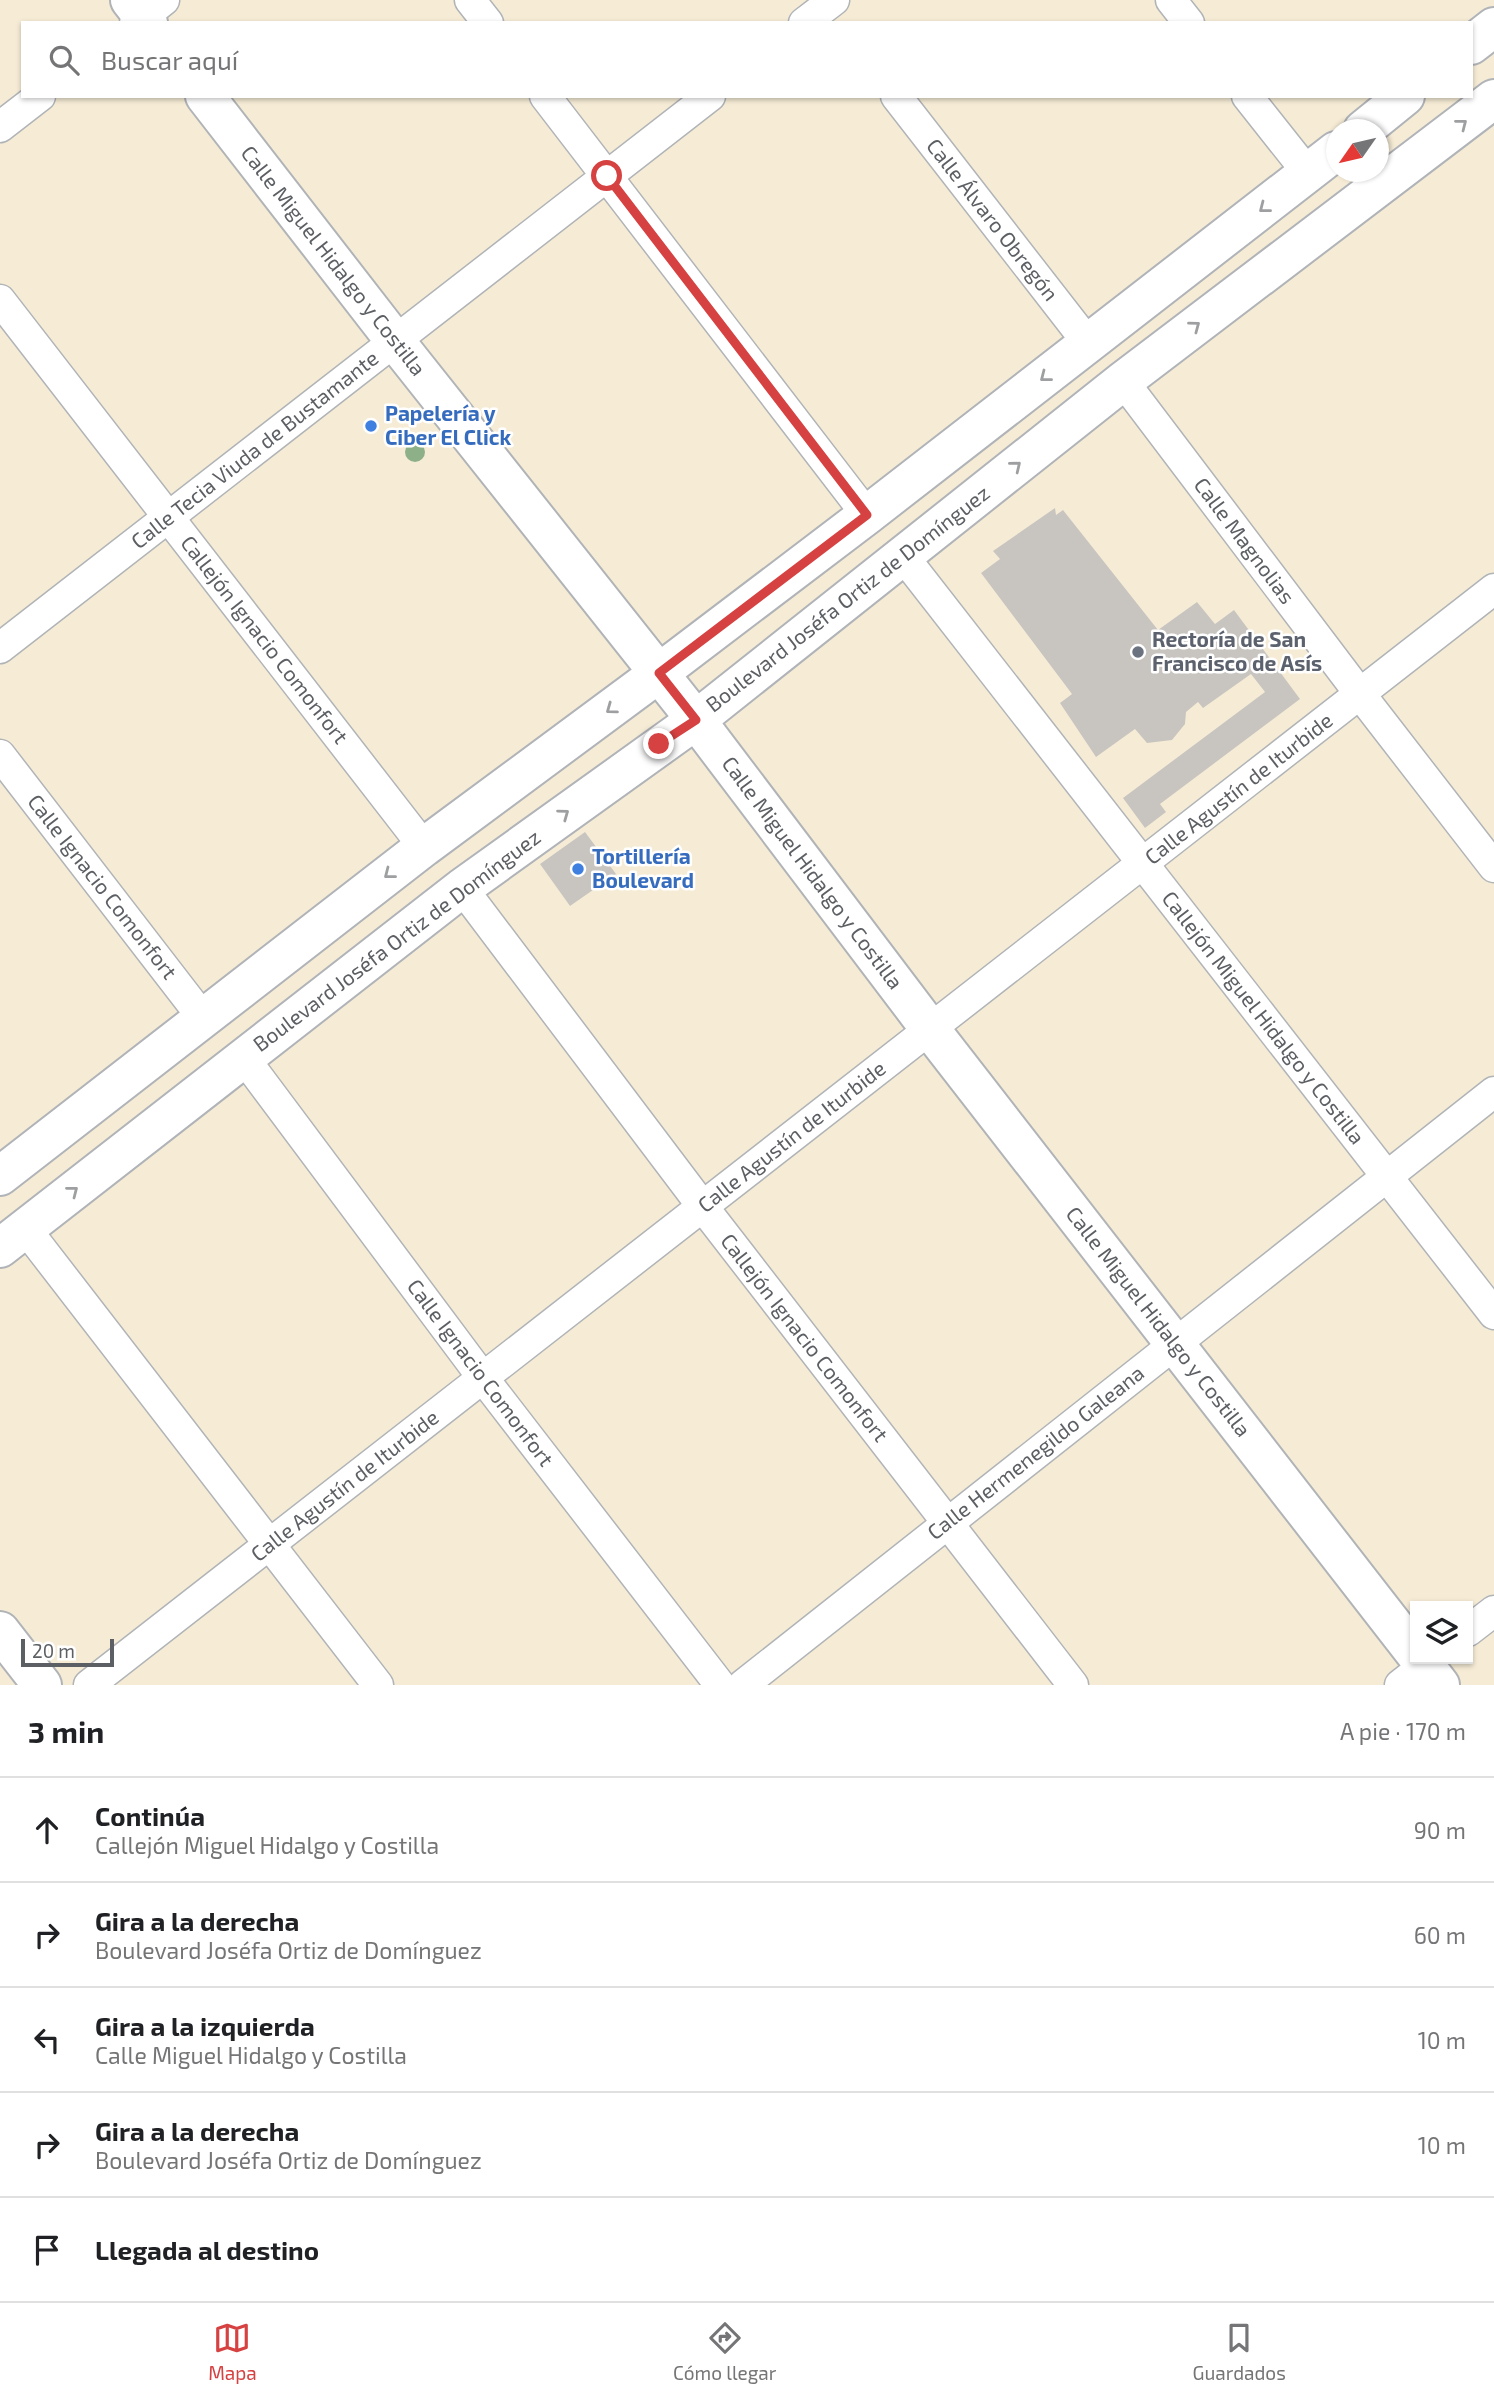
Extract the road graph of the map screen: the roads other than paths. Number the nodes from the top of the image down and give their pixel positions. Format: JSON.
{"nodes":[{"id":1,"x":470,"y":0,"type":"edge"},
{"id":2,"x":1171,"y":0,"type":"edge"},
{"id":3,"x":486,"y":21,"type":"edge"},
{"id":4,"x":1187,"y":21,"type":"edge"},
{"id":5,"x":1494,"y":27,"type":"edge"},
{"id":6,"x":1473,"y":43,"type":"edge"},
{"id":7,"x":37,"y":98,"type":"edge"},
{"id":8,"x":207,"y":98,"type":"edge"},
{"id":9,"x":547,"y":98,"type":"edge"},
{"id":10,"x":707,"y":98,"type":"edge"},
{"id":11,"x":898,"y":98,"type":"edge"},
{"id":12,"x":1249,"y":98,"type":"edge"},
{"id":13,"x":1403,"y":98,"type":"edge"},
{"id":14,"x":1494,"y":99,"type":"edge"},
{"id":15,"x":1377,"y":119,"type":"edge"},
{"id":16,"x":0,"y":127,"type":"edge"},
{"id":17,"x":1322,"y":162,"type":"edge"},
{"id":18,"x":607,"y":176,"type":"junction"},
{"id":19,"x":0,"y":300,"type":"edge"},
{"id":20,"x":395,"y":341,"type":"junction"},
{"id":21,"x":1088,"y":343,"type":"junction"},
{"id":22,"x":1122,"y":381,"type":"junction"},
{"id":23,"x":867,"y":515,"type":"junction"},
{"id":24,"x":168,"y":517,"type":"junction"},
{"id":25,"x":903,"y":556,"type":"junction"},
{"id":26,"x":1494,"y":589,"type":"edge"},
{"id":27,"x":0,"y":649,"type":"edge"},
{"id":28,"x":659,"y":673,"type":"junction"},
{"id":29,"x":1360,"y":694,"type":"junction"},
{"id":30,"x":696,"y":720,"type":"junction"},
{"id":31,"x":0,"y":755,"type":"edge"},
{"id":32,"x":424,"y":847,"type":"junction"},
{"id":33,"x":1143,"y":864,"type":"junction"},
{"id":34,"x":1494,"y":867,"type":"edge"},
{"id":35,"x":462,"y":888,"type":"junction"},
{"id":36,"x":203,"y":1018,"type":"junction"},
{"id":37,"x":930,"y":1029,"type":"junction"},
{"id":38,"x":244,"y":1058,"type":"junction"},
{"id":39,"x":1494,"y":1092,"type":"edge"},
{"id":40,"x":0,"y":1176,"type":"edge"},
{"id":41,"x":1387,"y":1177,"type":"junction"},
{"id":42,"x":703,"y":1207,"type":"junction"},
{"id":43,"x":13,"y":1238,"type":"edge"},
{"id":44,"x":1494,"y":1314,"type":"edge"},
{"id":45,"x":1175,"y":1344,"type":"junction"},
{"id":46,"x":483,"y":1378,"type":"junction"},
{"id":47,"x":948,"y":1523,"type":"junction"},
{"id":48,"x":270,"y":1544,"type":"junction"},
{"id":49,"x":1494,"y":1611,"type":"edge"},
{"id":50,"x":1473,"y":1627,"type":"edge"},
{"id":51,"x":0,"y":1631,"type":"edge"},
{"id":52,"x":1422,"y":1668,"type":"edge"},
{"id":53,"x":42,"y":1685,"type":"edge"},
{"id":54,"x":89,"y":1685,"type":"edge"},
{"id":55,"x":378,"y":1685,"type":"edge"},
{"id":56,"x":720,"y":1685,"type":"edge"},
{"id":57,"x":743,"y":1685,"type":"edge"},
{"id":58,"x":1073,"y":1685,"type":"edge"}],
"edges":[{"from":1,"to":3,"type":"street"},
{"from":2,"to":4,"type":"street"},
{"from":5,"to":6,"type":"main road"},
{"from":7,"to":16,"type":"street"},
{"from":8,"to":20,"type":"main road","name":"Calle Miguel Hidalgo y Costilla"},
{"from":9,"to":18,"type":"street"},
{"from":10,"to":18,"type":"street","name":"Calle Tecia Viuda de Bustamante"},
{"from":11,"to":21,"type":"street","name":"Calle Álvaro Obregón"},
{"from":12,"to":17,"type":"street"},
{"from":13,"to":15,"type":"main road"},
{"from":22,"to":14,"type":"main road","name":"Boulevard Joséfa Ortiz de Domínguez","one_way":true},
{"from":17,"to":21,"type":"main road","one_way":true},
{"from":18,"to":20,"type":"street","name":"Calle Tecia Viuda de Bustamante"},
{"from":18,"to":23,"type":"street"},
{"from":19,"to":24,"type":"street","name":"Callejón Ignacio Comonfort"},
{"from":20,"to":24,"type":"street","name":"Calle Tecia Viuda de Bustamante"},
{"from":20,"to":28,"type":"main road","name":"Calle Miguel Hidalgo y Costilla"},
{"from":21,"to":23,"type":"main road","one_way":true},
{"from":25,"to":22,"type":"main road","name":"Boulevard Joséfa Ortiz de Domínguez","one_way":true},
{"from":22,"to":29,"type":"street","name":"Calle Magnolias"},
{"from":23,"to":28,"type":"main road"},
{"from":24,"to":27,"type":"street","name":"Calle Tecia Viuda de Bustamante"},
{"from":24,"to":32,"type":"street","name":"Callejón Ignacio Comonfort"},
{"from":25,"to":30,"type":"main road","name":"Boulevard Joséfa Ortiz de Domínguez"},
{"from":25,"to":33,"type":"street","name":"Callejón Miguel Hidalgo y Costilla"},
{"from":26,"to":29,"type":"street","name":"Calle Agustín de Iturbide"},
{"from":28,"to":30,"type":"main road","name":"Calle Miguel Hidalgo y Costilla"},
{"from":28,"to":32,"type":"main road","one_way":true},
{"from":29,"to":33,"type":"street","name":"Calle Agustín de Iturbide"},
{"from":29,"to":34,"type":"street","name":"Calle Magnolias"},
{"from":35,"to":30,"type":"main road","name":"Boulevard Joséfa Ortiz de Domínguez","one_way":true},
{"from":30,"to":37,"type":"main road","name":"Calle Miguel Hidalgo y Costilla"},
{"from":31,"to":36,"type":"street","name":"Calle Ignacio Comonfort"},
{"from":32,"to":36,"type":"main road","one_way":true},
{"from":33,"to":37,"type":"street","name":"Calle Agustín de Iturbide"},
{"from":33,"to":41,"type":"street","name":"Callejón Miguel Hidalgo y Costilla"},
{"from":35,"to":38,"type":"main road","name":"Boulevard Joséfa Ortiz de Domínguez"},
{"from":35,"to":42,"type":"street","name":"Callejón Ignacio Comonfort"},
{"from":36,"to":40,"type":"main road"},
{"from":37,"to":42,"type":"street","name":"Calle Agustín de Iturbide"},
{"from":37,"to":45,"type":"main road","name":"Calle Miguel Hidalgo y Costilla"},
{"from":43,"to":38,"type":"main road","name":"Boulevard Joséfa Ortiz de Domínguez","one_way":true},
{"from":38,"to":46,"type":"street","name":"Calle Ignacio Comonfort"},
{"from":39,"to":41,"type":"street","name":"Calle Hermenegildo Galeana"},
{"from":41,"to":44,"type":"street","name":"Callejón Miguel Hidalgo y Costilla"},
{"from":41,"to":45,"type":"street","name":"Calle Hermenegildo Galeana"},
{"from":42,"to":46,"type":"street","name":"Calle Agustín de Iturbide"},
{"from":42,"to":47,"type":"street","name":"Callejón Ignacio Comonfort"},
{"from":43,"to":48,"type":"street"},
{"from":45,"to":47,"type":"street","name":"Calle Hermenegildo Galeana"},
{"from":45,"to":52,"type":"main road","name":"Calle Miguel Hidalgo y Costilla"},
{"from":46,"to":48,"type":"street","name":"Calle Agustín de Iturbide"},
{"from":46,"to":56,"type":"street","name":"Calle Ignacio Comonfort"},
{"from":47,"to":57,"type":"street","name":"Calle Hermenegildo Galeana"},
{"from":47,"to":58,"type":"street","name":"Callejón Ignacio Comonfort"},
{"from":48,"to":54,"type":"street","name":"Calle Agustín de Iturbide"},
{"from":48,"to":55,"type":"street"},
{"from":49,"to":50,"type":"street"},
{"from":51,"to":53,"type":"main road"}]}
